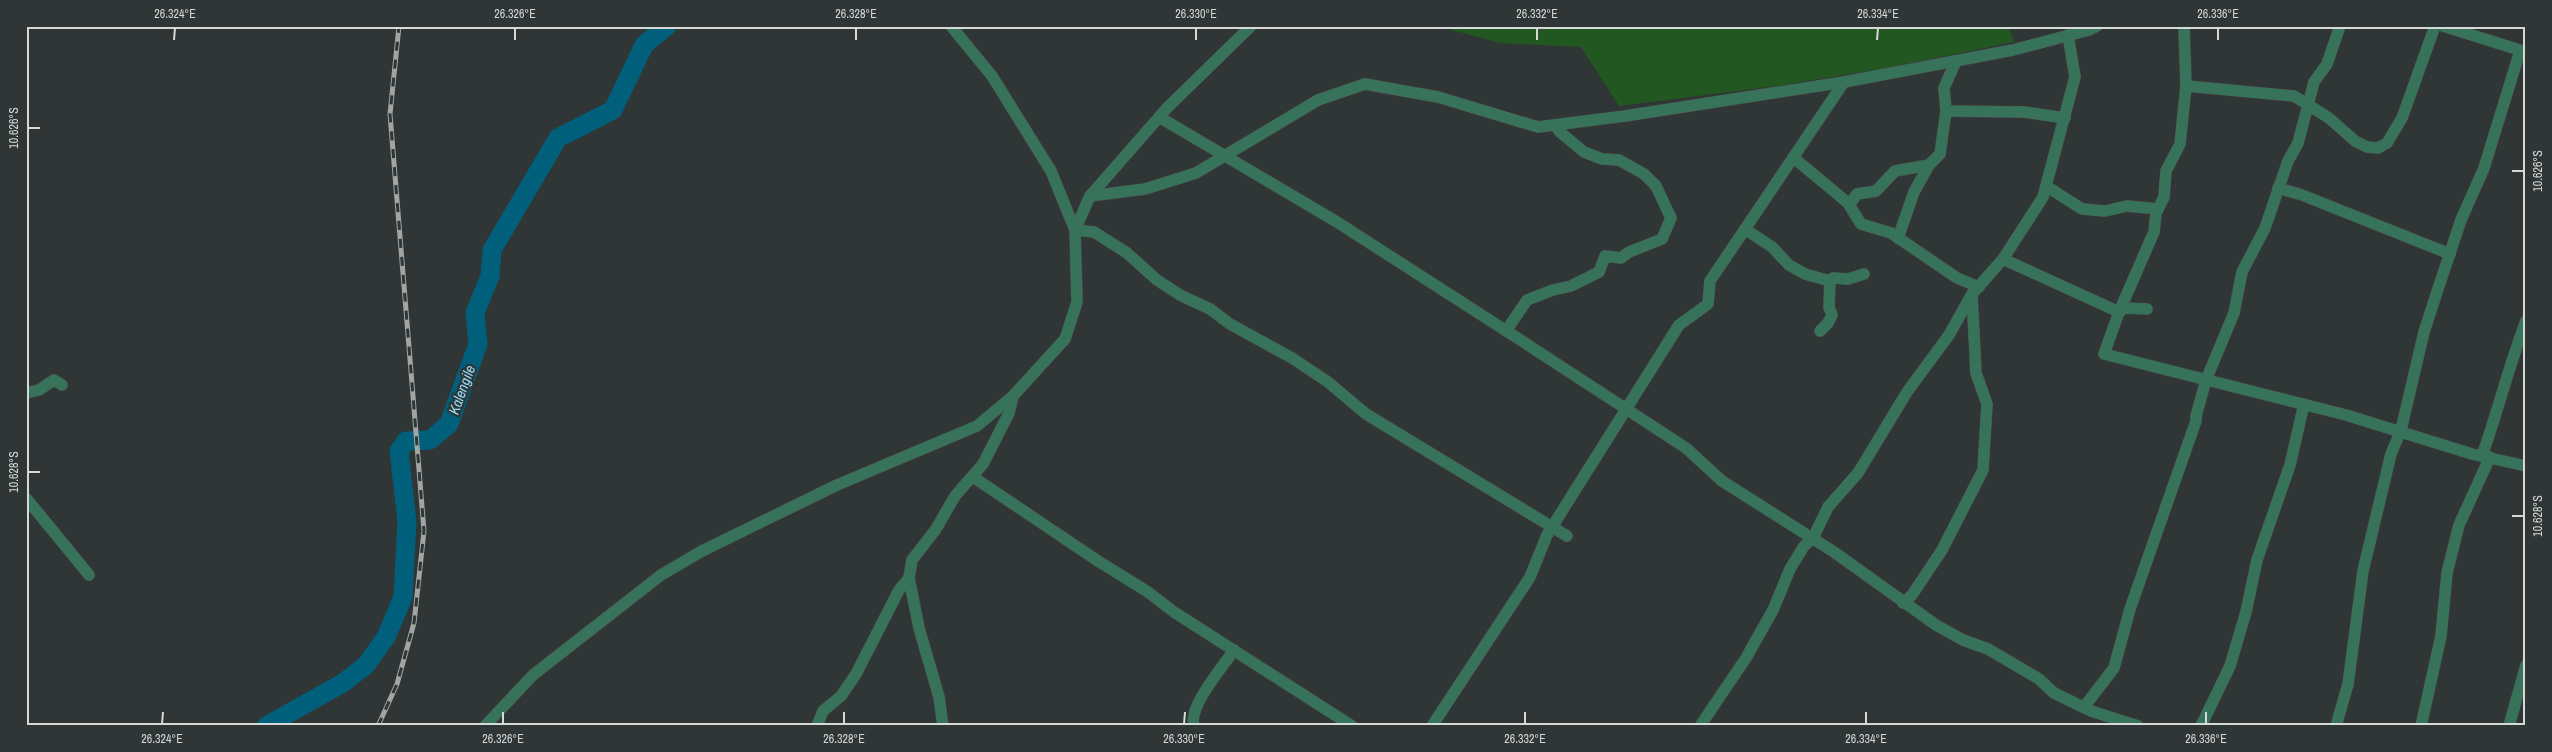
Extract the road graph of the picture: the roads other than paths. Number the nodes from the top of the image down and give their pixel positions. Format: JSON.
{"nodes":[{"id":1,"x":951,"y":26,"type":"edge"},
{"id":2,"x":1251,"y":26,"type":"edge"},
{"id":3,"x":2097,"y":26,"type":"edge"},
{"id":4,"x":2184,"y":26,"type":"edge"},
{"id":5,"x":2340,"y":26,"type":"edge"},
{"id":6,"x":2435,"y":26,"type":"edge"},
{"id":7,"x":2443,"y":26,"type":"edge"},
{"id":8,"x":2068,"y":35,"type":"junction"},
{"id":9,"x":2523,"y":51,"type":"edge"},
{"id":10,"x":1956,"y":61,"type":"junction"},
{"id":11,"x":1844,"y":82,"type":"junction"},
{"id":12,"x":2186,"y":86,"type":"junction"},
{"id":13,"x":2308,"y":106,"type":"junction"},
{"id":14,"x":1946,"y":111,"type":"junction"},
{"id":15,"x":1159,"y":117,"type":"junction"},
{"id":16,"x":2065,"y":118,"type":"junction"},
{"id":17,"x":1556,"y":124,"type":"junction"},
{"id":18,"x":1226,"y":157,"type":"junction"},
{"id":19,"x":1794,"y":158,"type":"junction"},
{"id":20,"x":1929,"y":165,"type":"junction"},
{"id":21,"x":2046,"y":186,"type":"junction"},
{"id":22,"x":2278,"y":188,"type":"junction"},
{"id":23,"x":1090,"y":196,"type":"junction"},
{"id":24,"x":1849,"y":205,"type":"junction"},
{"id":25,"x":2158,"y":209,"type":"junction"},
{"id":26,"x":1745,"y":229,"type":"junction"},
{"id":27,"x":1075,"y":230,"type":"junction"},
{"id":28,"x":1898,"y":238,"type":"junction"},
{"id":29,"x":2450,"y":254,"type":"junction"},
{"id":30,"x":2003,"y":259,"type":"junction"},
{"id":31,"x":1864,"y":274,"type":"dead end"},
{"id":32,"x":1830,"y":281,"type":"junction"},
{"id":33,"x":1975,"y":290,"type":"junction"},
{"id":34,"x":2147,"y":309,"type":"dead end"},
{"id":35,"x":2119,"y":312,"type":"junction"},
{"id":36,"x":2526,"y":320,"type":"edge"},
{"id":37,"x":1820,"y":331,"type":"dead end"},
{"id":38,"x":1506,"y":332,"type":"junction"},
{"id":39,"x":2206,"y":380,"type":"junction"},
{"id":40,"x":62,"y":385,"type":"dead end"},
{"id":41,"x":26,"y":393,"type":"edge"},
{"id":42,"x":1013,"y":396,"type":"junction"},
{"id":43,"x":2304,"y":404,"type":"junction"},
{"id":44,"x":1626,"y":409,"type":"junction"},
{"id":45,"x":2401,"y":430,"type":"junction"},
{"id":46,"x":2486,"y":457,"type":"junction"},
{"id":47,"x":2526,"y":466,"type":"edge"},
{"id":48,"x":973,"y":477,"type":"junction"},
{"id":49,"x":26,"y":498,"type":"edge"},
{"id":50,"x":1552,"y":527,"type":"junction"},
{"id":51,"x":1566,"y":536,"type":"dead end"},
{"id":52,"x":1813,"y":538,"type":"junction"},
{"id":53,"x":89,"y":576,"type":"dead end"},
{"id":54,"x":909,"y":578,"type":"junction"},
{"id":55,"x":1903,"y":603,"type":"junction"},
{"id":56,"x":1234,"y":650,"type":"junction"},
{"id":57,"x":2526,"y":665,"type":"edge"},
{"id":58,"x":2084,"y":707,"type":"junction"},
{"id":59,"x":485,"y":726,"type":"edge"},
{"id":60,"x":817,"y":726,"type":"edge"},
{"id":61,"x":943,"y":726,"type":"edge"},
{"id":62,"x":1194,"y":726,"type":"edge"},
{"id":63,"x":1352,"y":726,"type":"edge"},
{"id":64,"x":1432,"y":726,"type":"edge"},
{"id":65,"x":1700,"y":726,"type":"edge"},
{"id":66,"x":2138,"y":726,"type":"edge"},
{"id":67,"x":2201,"y":726,"type":"edge"},
{"id":68,"x":2336,"y":726,"type":"edge"},
{"id":69,"x":2421,"y":726,"type":"edge"},
{"id":70,"x":2509,"y":726,"type":"edge"}],
"edges":[{"from":1,"to":27,"type":"street"},
{"from":2,"to":15,"type":"street"},
{"from":3,"to":8,"type":"street"},
{"from":4,"to":12,"type":"street"},
{"from":5,"to":13,"type":"street"},
{"from":6,"to":13,"type":"street"},
{"from":7,"to":9,"type":"street"},
{"from":8,"to":10,"type":"street"},
{"from":8,"to":16,"type":"street"},
{"from":9,"to":29,"type":"street"},
{"from":10,"to":11,"type":"street"},
{"from":10,"to":14,"type":"street"},
{"from":11,"to":17,"type":"street"},
{"from":11,"to":19,"type":"street"},
{"from":12,"to":13,"type":"street"},
{"from":12,"to":25,"type":"street"},
{"from":13,"to":22,"type":"street"},
{"from":14,"to":16,"type":"street"},
{"from":14,"to":20,"type":"street"},
{"from":15,"to":18,"type":"street"},
{"from":15,"to":23,"type":"street"},
{"from":16,"to":21,"type":"street"},
{"from":17,"to":18,"type":"street"},
{"from":17,"to":38,"type":"street"},
{"from":18,"to":23,"type":"street"},
{"from":18,"to":38,"type":"street"},
{"from":19,"to":24,"type":"street"},
{"from":19,"to":26,"type":"street"},
{"from":20,"to":24,"type":"street"},
{"from":20,"to":28,"type":"street"},
{"from":21,"to":25,"type":"street"},
{"from":21,"to":30,"type":"street"},
{"from":22,"to":29,"type":"street"},
{"from":22,"to":39,"type":"street"},
{"from":23,"to":27,"type":"street"},
{"from":24,"to":28,"type":"street"},
{"from":25,"to":35,"type":"street"},
{"from":26,"to":32,"type":"street"},
{"from":26,"to":44,"type":"street"},
{"from":27,"to":42,"type":"street"},
{"from":27,"to":50,"type":"street"},
{"from":28,"to":33,"type":"street"},
{"from":29,"to":45,"type":"street"},
{"from":30,"to":33,"type":"street"},
{"from":30,"to":35,"type":"street"},
{"from":31,"to":32,"type":"street"},
{"from":32,"to":37,"type":"street"},
{"from":33,"to":52,"type":"street"},
{"from":33,"to":55,"type":"street"},
{"from":34,"to":35,"type":"street"},
{"from":35,"to":39,"type":"street"},
{"from":36,"to":46,"type":"street"},
{"from":38,"to":44,"type":"street"},
{"from":39,"to":43,"type":"street"},
{"from":39,"to":58,"type":"street"},
{"from":40,"to":41,"type":"street"},
{"from":42,"to":48,"type":"street"},
{"from":42,"to":59,"type":"street"},
{"from":43,"to":45,"type":"street"},
{"from":43,"to":67,"type":"street"},
{"from":44,"to":50,"type":"street"},
{"from":44,"to":52,"type":"street"},
{"from":45,"to":46,"type":"street"},
{"from":45,"to":68,"type":"street"},
{"from":46,"to":47,"type":"street"},
{"from":46,"to":69,"type":"street"},
{"from":48,"to":54,"type":"street"},
{"from":48,"to":56,"type":"street"},
{"from":49,"to":53,"type":"street"},
{"from":50,"to":51,"type":"street"},
{"from":50,"to":64,"type":"street"},
{"from":52,"to":55,"type":"street"},
{"from":52,"to":65,"type":"street"},
{"from":54,"to":60,"type":"street"},
{"from":54,"to":61,"type":"street"},
{"from":55,"to":58,"type":"street"},
{"from":56,"to":62,"type":"street"},
{"from":56,"to":63,"type":"street"},
{"from":57,"to":70,"type":"street"},
{"from":58,"to":66,"type":"street"}]}
